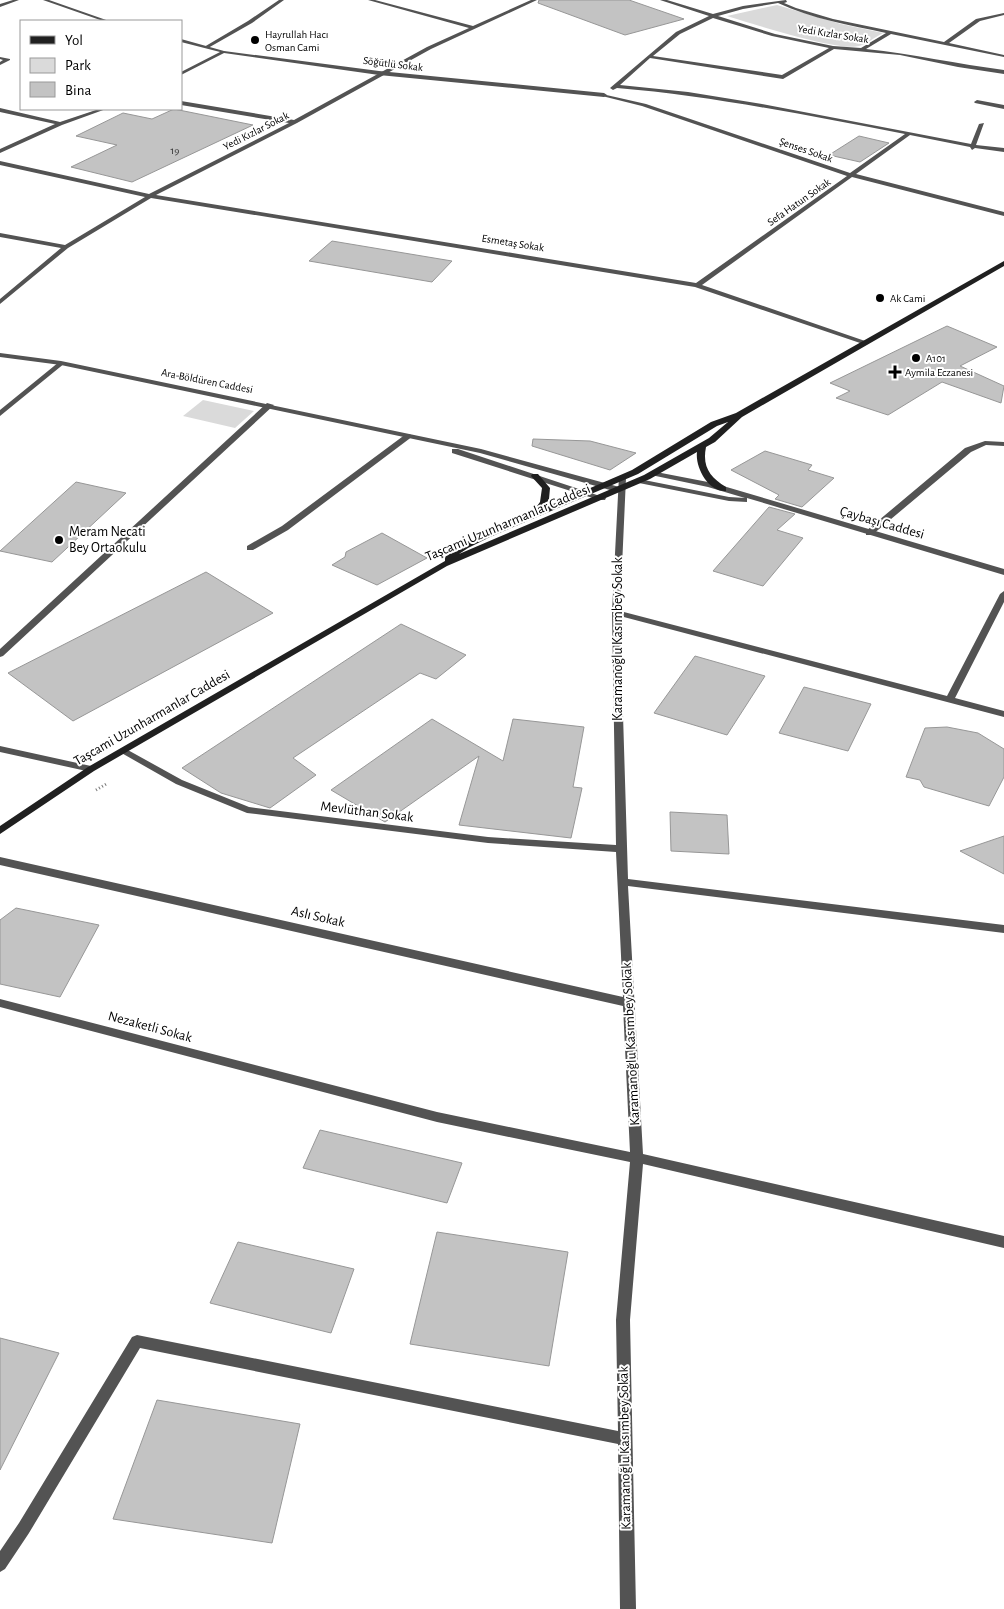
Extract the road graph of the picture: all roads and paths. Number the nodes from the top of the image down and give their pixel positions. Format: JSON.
{"nodes":[{"id":1,"x":17,"y":0,"type":"edge"},
{"id":2,"x":45,"y":0,"type":"edge"},
{"id":3,"x":282,"y":0,"type":"edge"},
{"id":4,"x":370,"y":0,"type":"edge"},
{"id":5,"x":535,"y":0,"type":"edge"},
{"id":6,"x":662,"y":0,"type":"edge"},
{"id":7,"x":790,"y":0,"type":"edge"},
{"id":8,"x":778,"y":2,"type":"junction"},
{"id":9,"x":0,"y":6,"type":"edge"},
{"id":10,"x":1004,"y":14,"type":"edge"},
{"id":11,"x":712,"y":16,"type":"junction"},
{"id":12,"x":103,"y":20,"type":"edge"},
{"id":13,"x":474,"y":28,"type":"junction"},
{"id":14,"x":889,"y":33,"type":"junction"},
{"id":15,"x":182,"y":40,"type":"edge"},
{"id":16,"x":944,"y":44,"type":"junction"},
{"id":17,"x":206,"y":47,"type":"junction"},
{"id":18,"x":833,"y":47,"type":"junction"},
{"id":19,"x":863,"y":49,"type":"junction"},
{"id":20,"x":224,"y":52,"type":"junction"},
{"id":21,"x":1004,"y":56,"type":"edge"},
{"id":22,"x":650,"y":57,"type":"junction"},
{"id":23,"x":0,"y":58,"type":"edge"},
{"id":24,"x":0,"y":64,"type":"edge"},
{"id":25,"x":1004,"y":72,"type":"edge"},
{"id":26,"x":182,"y":73,"type":"edge"},
{"id":27,"x":379,"y":73,"type":"junction"},
{"id":28,"x":615,"y":86,"type":"junction"},
{"id":29,"x":604,"y":95,"type":"junction"},
{"id":30,"x":182,"y":102,"type":"edge"},
{"id":31,"x":977,"y":102,"type":"dead end"},
{"id":32,"x":1004,"y":107,"type":"edge"},
{"id":33,"x":0,"y":110,"type":"edge"},
{"id":34,"x":100,"y":110,"type":"edge"},
{"id":35,"x":295,"y":122,"type":"junction"},
{"id":36,"x":60,"y":124,"type":"junction"},
{"id":37,"x":982,"y":124,"type":"dead end"},
{"id":38,"x":910,"y":133,"type":"junction"},
{"id":39,"x":972,"y":148,"type":"junction"},
{"id":40,"x":1004,"y":150,"type":"edge"},
{"id":41,"x":0,"y":152,"type":"edge"},
{"id":42,"x":0,"y":163,"type":"edge"},
{"id":43,"x":854,"y":176,"type":"junction"},
{"id":44,"x":150,"y":196,"type":"junction"},
{"id":45,"x":1004,"y":214,"type":"edge"},
{"id":46,"x":0,"y":235,"type":"edge"},
{"id":47,"x":66,"y":247,"type":"junction"},
{"id":48,"x":1004,"y":263,"type":"edge"},
{"id":49,"x":697,"y":285,"type":"junction"},
{"id":50,"x":0,"y":302,"type":"edge"},
{"id":51,"x":866,"y":342,"type":"junction"},
{"id":52,"x":0,"y":355,"type":"edge"},
{"id":53,"x":61,"y":363,"type":"junction"},
{"id":54,"x":270,"y":405,"type":"junction"},
{"id":55,"x":0,"y":414,"type":"edge"},
{"id":56,"x":739,"y":415,"type":"junction"},
{"id":57,"x":409,"y":436,"type":"junction"},
{"id":58,"x":1004,"y":444,"type":"edge"},
{"id":59,"x":702,"y":446,"type":"junction"},
{"id":60,"x":654,"y":473,"type":"junction"},
{"id":61,"x":535,"y":476,"type":"junction"},
{"id":62,"x":622,"y":478,"type":"junction"},
{"id":63,"x":639,"y":481,"type":"junction"},
{"id":64,"x":605,"y":485,"type":"junction"},
{"id":65,"x":723,"y":489,"type":"junction"},
{"id":66,"x":620,"y":490,"type":"junction"},
{"id":67,"x":586,"y":493,"type":"junction"},
{"id":68,"x":602,"y":498,"type":"junction"},
{"id":69,"x":753,"y":499,"type":"junction"},
{"id":70,"x":532,"y":516,"type":"junction"},
{"id":71,"x":869,"y":534,"type":"junction"},
{"id":72,"x":250,"y":548,"type":"dead end"},
{"id":73,"x":444,"y":564,"type":"junction"},
{"id":74,"x":1004,"y":572,"type":"edge"},
{"id":75,"x":1004,"y":594,"type":"edge"},
{"id":76,"x":616,"y":612,"type":"junction"},
{"id":77,"x":0,"y":654,"type":"edge"},
{"id":78,"x":950,"y":700,"type":"junction"},
{"id":79,"x":1004,"y":714,"type":"edge"},
{"id":80,"x":0,"y":749,"type":"edge"},
{"id":81,"x":122,"y":751,"type":"junction"},
{"id":82,"x":91,"y":769,"type":"junction"},
{"id":83,"x":0,"y":831,"type":"edge"},
{"id":84,"x":621,"y":849,"type":"junction"},
{"id":85,"x":0,"y":861,"type":"edge"},
{"id":86,"x":622,"y":882,"type":"junction"},
{"id":87,"x":1004,"y":929,"type":"edge"},
{"id":88,"x":0,"y":1003,"type":"edge"},
{"id":89,"x":629,"y":1003,"type":"junction"},
{"id":90,"x":637,"y":1158,"type":"junction"},
{"id":91,"x":1004,"y":1242,"type":"edge"},
{"id":92,"x":625,"y":1439,"type":"junction"},
{"id":93,"x":0,"y":1564,"type":"edge"},
{"id":94,"x":628,"y":1609,"type":"edge"}],
"edges":[{"from":1,"to":9,"type":"street"},
{"from":2,"to":12,"type":"street"},
{"from":3,"to":17,"type":"street"},
{"from":4,"to":13,"type":"street"},
{"from":5,"to":13,"type":"street","name":"Yedi Kızlar Sokak"},
{"from":6,"to":11,"type":"street","name":"Yedi Kızlar Sokak"},
{"from":7,"to":8,"type":"street"},
{"from":8,"to":11,"type":"street"},
{"from":8,"to":14,"type":"street"},
{"from":10,"to":16,"type":"street"},
{"from":11,"to":18,"type":"street","name":"Yedi Kızlar Sokak"},
{"from":11,"to":22,"type":"street"},
{"from":13,"to":27,"type":"street","name":"Yedi Kızlar Sokak"},
{"from":14,"to":16,"type":"street"},
{"from":14,"to":19,"type":"street"},
{"from":15,"to":17,"type":"street","name":"Söğütlü Sokak"},
{"from":16,"to":21,"type":"street"},
{"from":17,"to":20,"type":"street","name":"Söğütlü Sokak"},
{"from":18,"to":19,"type":"street","name":"Yedi Kızlar Sokak"},
{"from":18,"to":22,"type":"street"},
{"from":19,"to":25,"type":"street","name":"Yedi Kızlar Sokak"},
{"from":20,"to":26,"type":"street"},
{"from":20,"to":27,"type":"street","name":"Söğütlü Sokak"},
{"from":22,"to":28,"type":"street"},
{"from":23,"to":24,"type":"street"},
{"from":27,"to":29,"type":"street","name":"Söğütlü Sokak"},
{"from":27,"to":35,"type":"street","name":"Yedi Kızlar Sokak"},
{"from":28,"to":29,"type":"street"},
{"from":28,"to":38,"type":"street"},
{"from":29,"to":43,"type":"street","name":"Şenses Sokak"},
{"from":30,"to":35,"type":"street"},
{"from":31,"to":32,"type":"street"},
{"from":33,"to":36,"type":"street"},
{"from":34,"to":36,"type":"street"},
{"from":35,"to":44,"type":"street","name":"Yedi Kızlar Sokak"},
{"from":36,"to":41,"type":"street"},
{"from":37,"to":39,"type":"street"},
{"from":38,"to":39,"type":"street"},
{"from":38,"to":43,"type":"street","name":"Sefa Hatun Sokak"},
{"from":39,"to":40,"type":"street"},
{"from":42,"to":44,"type":"street","name":"Esmetaş Sokak"},
{"from":43,"to":45,"type":"street","name":"Şenses Sokak"},
{"from":43,"to":49,"type":"street","name":"Sefa Hatun Sokak"},
{"from":44,"to":47,"type":"street","name":"Yedi Kızlar Sokak"},
{"from":44,"to":49,"type":"street","name":"Esmetaş Sokak"},
{"from":46,"to":47,"type":"street"},
{"from":47,"to":50,"type":"street","name":"Yedi Kızlar Sokak"},
{"from":48,"to":51,"type":"main road","name":"Taşcami Uzunharmanlar Caddesi"},
{"from":49,"to":51,"type":"street","name":"Esmetaş Sokak"},
{"from":51,"to":56,"type":"main road","name":"Taşcami Uzunharmanlar Caddesi"},
{"from":52,"to":53,"type":"street","name":"Ara-Böldüren Caddesi"},
{"from":53,"to":54,"type":"street","name":"Ara-Böldüren Caddesi"},
{"from":53,"to":55,"type":"street"},
{"from":54,"to":57,"type":"street","name":"Ara-Böldüren Caddesi"},
{"from":54,"to":77,"type":"street"},
{"from":56,"to":59,"type":"main road","name":"Taşcami Uzunharmanlar Caddesi"},
{"from":56,"to":62,"type":"main road"},
{"from":57,"to":61,"type":"street","name":"Ara-Böldüren Caddesi"},
{"from":57,"to":64,"type":"street","name":"Ara-Böldüren Caddesi"},
{"from":57,"to":72,"type":"street"},
{"from":58,"to":71,"type":"street"},
{"from":59,"to":60,"type":"main road","name":"Taşcami Uzunharmanlar Caddesi"},
{"from":59,"to":65,"type":"main road"},
{"from":60,"to":63,"type":"main road","name":"Taşcami Uzunharmanlar Caddesi"},
{"from":60,"to":65,"type":"street","name":"Çaybaşı Caddesi"},
{"from":61,"to":67,"type":"street","name":"Ara-Böldüren Caddesi"},
{"from":61,"to":70,"type":"main road"},
{"from":62,"to":64,"type":"main road"},
{"from":62,"to":66,"type":"street","name":"Karamanoğlu Kasımbey Sokak"},
{"from":63,"to":66,"type":"main road","name":"Taşcami Uzunharmanlar Caddesi"},
{"from":63,"to":69,"type":"street","name":"Çaybaşı Caddesi"},
{"from":64,"to":66,"type":"street","name":"Ara-Böldüren Caddesi"},
{"from":64,"to":67,"type":"main road"},
{"from":65,"to":69,"type":"street","name":"Çaybaşı Caddesi"},
{"from":66,"to":68,"type":"main road","name":"Taşcami Uzunharmanlar Caddesi"},
{"from":66,"to":76,"type":"street","name":"Karamanoğlu Kasımbey Sokak"},
{"from":67,"to":68,"type":"street","name":"Ara-Böldüren Caddesi"},
{"from":67,"to":70,"type":"main road"},
{"from":68,"to":73,"type":"main road","name":"Taşcami Uzunharmanlar Caddesi"},
{"from":69,"to":71,"type":"street","name":"Çaybaşı Caddesi"},
{"from":70,"to":73,"type":"main road"},
{"from":71,"to":74,"type":"street","name":"Çaybaşı Caddesi"},
{"from":73,"to":81,"type":"main road","name":"Taşcami Uzunharmanlar Caddesi"},
{"from":75,"to":78,"type":"street"},
{"from":76,"to":78,"type":"street"},
{"from":76,"to":84,"type":"street","name":"Karamanoğlu Kasımbey Sokak"},
{"from":78,"to":79,"type":"street"},
{"from":80,"to":82,"type":"street"},
{"from":81,"to":82,"type":"main road","name":"Taşcami Uzunharmanlar Caddesi"},
{"from":81,"to":84,"type":"street","name":"Mevlüthan Sokak"},
{"from":82,"to":83,"type":"main road","name":"Taşcami Uzunharmanlar Caddesi"},
{"from":84,"to":86,"type":"street","name":"Karamanoğlu Kasımbey Sokak"},
{"from":85,"to":89,"type":"street","name":"Aslı Sokak"},
{"from":86,"to":87,"type":"street"},
{"from":86,"to":89,"type":"street","name":"Karamanoğlu Kasımbey Sokak"},
{"from":88,"to":90,"type":"street","name":"Nezaketli Sokak"},
{"from":89,"to":90,"type":"street","name":"Karamanoğlu Kasımbey Sokak"},
{"from":90,"to":91,"type":"street","name":"Nezaketli Sokak"},
{"from":90,"to":92,"type":"street","name":"Karamanoğlu Kasımbey Sokak"},
{"from":92,"to":93,"type":"street"},
{"from":92,"to":94,"type":"street","name":"Karamanoğlu Kasımbey Sokak"}]}
